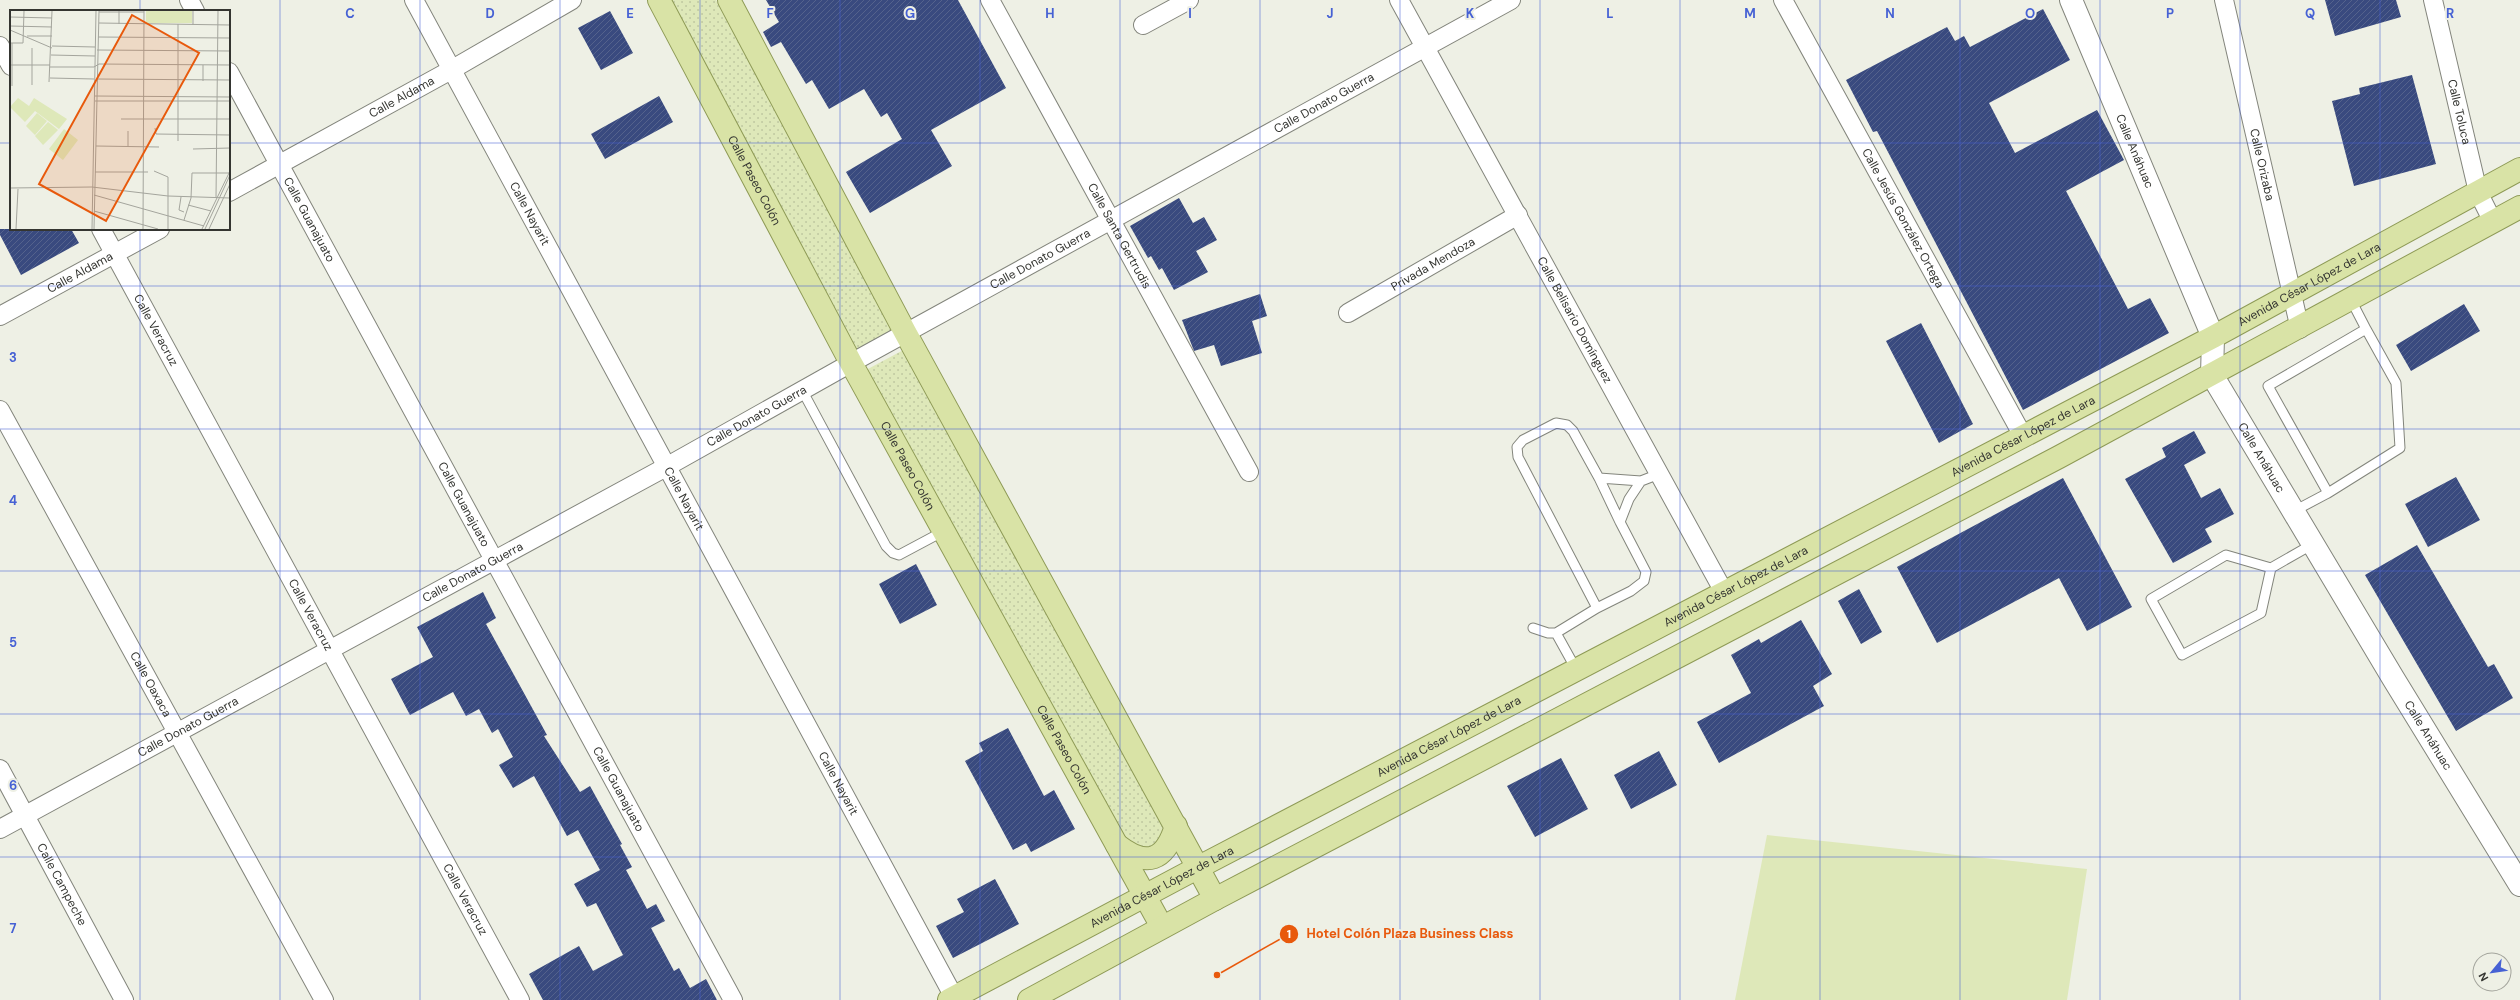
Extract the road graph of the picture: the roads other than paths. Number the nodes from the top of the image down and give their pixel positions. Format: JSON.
{"nodes":[{"id":1,"x":189,"y":0,"type":"edge"},
{"id":2,"x":414,"y":0,"type":"edge"},
{"id":3,"x":572,"y":0,"type":"edge"},
{"id":4,"x":659,"y":0,"type":"edge"},
{"id":5,"x":729,"y":0,"type":"edge"},
{"id":6,"x":990,"y":0,"type":"edge"},
{"id":7,"x":1189,"y":0,"type":"edge"},
{"id":8,"x":1399,"y":0,"type":"edge"},
{"id":9,"x":1511,"y":0,"type":"edge"},
{"id":10,"x":1783,"y":0,"type":"edge"},
{"id":11,"x":2071,"y":0,"type":"edge"},
{"id":12,"x":2224,"y":0,"type":"edge"},
{"id":13,"x":2432,"y":0,"type":"edge"},
{"id":14,"x":194,"y":10,"type":"edge"},
{"id":15,"x":1143,"y":25,"type":"dead end"},
{"id":16,"x":0,"y":46,"type":"edge"},
{"id":17,"x":1424,"y":48,"type":"junction"},
{"id":18,"x":10,"y":64,"type":"edge"},
{"id":19,"x":451,"y":70,"type":"junction"},
{"id":20,"x":230,"y":74,"type":"edge"},
{"id":21,"x":280,"y":165,"type":"junction"},
{"id":22,"x":2520,"y":169,"type":"edge"},
{"id":23,"x":230,"y":191,"type":"edge"},
{"id":24,"x":2478,"y":192,"type":"junction"},
{"id":25,"x":2520,"y":208,"type":"edge"},
{"id":26,"x":1518,"y":215,"type":"junction"},
{"id":27,"x":1110,"y":221,"type":"junction"},
{"id":28,"x":2493,"y":222,"type":"junction"},
{"id":29,"x":102,"y":230,"type":"edge"},
{"id":30,"x":158,"y":230,"type":"edge"},
{"id":31,"x":114,"y":254,"type":"junction"},
{"id":32,"x":2292,"y":294,"type":"junction"},
{"id":33,"x":2350,"y":300,"type":"junction"},
{"id":34,"x":1348,"y":313,"type":"dead end"},
{"id":35,"x":0,"y":316,"type":"edge"},
{"id":36,"x":2300,"y":329,"type":"junction"},
{"id":37,"x":2366,"y":329,"type":"junction"},
{"id":38,"x":905,"y":332,"type":"junction"},
{"id":39,"x":2213,"y":337,"type":"junction"},
{"id":40,"x":851,"y":362,"type":"junction"},
{"id":41,"x":2212,"y":375,"type":"junction"},
{"id":42,"x":802,"y":390,"type":"junction"},
{"id":43,"x":0,"y":410,"type":"edge"},
{"id":44,"x":2023,"y":436,"type":"junction"},
{"id":45,"x":666,"y":467,"type":"junction"},
{"id":46,"x":1249,"y":472,"type":"dead end"},
{"id":47,"x":1658,"y":474,"type":"junction"},
{"id":48,"x":1598,"y":478,"type":"junction"},
{"id":49,"x":1641,"y":482,"type":"junction"},
{"id":50,"x":2328,"y":494,"type":"junction"},
{"id":51,"x":2294,"y":511,"type":"junction"},
{"id":52,"x":1620,"y":522,"type":"junction"},
{"id":53,"x":945,"y":530,"type":"junction"},
{"id":54,"x":2313,"y":544,"type":"junction"},
{"id":55,"x":492,"y":560,"type":"junction"},
{"id":56,"x":2271,"y":568,"type":"junction"},
{"id":57,"x":1724,"y":592,"type":"junction"},
{"id":58,"x":1598,"y":608,"type":"junction"},
{"id":59,"x":1533,"y":628,"type":"dead end"},
{"id":60,"x":1556,"y":633,"type":"junction"},
{"id":61,"x":330,"y":648,"type":"junction"},
{"id":62,"x":1576,"y":669,"type":"junction"},
{"id":63,"x":176,"y":732,"type":"junction"},
{"id":64,"x":0,"y":769,"type":"edge"},
{"id":65,"x":25,"y":815,"type":"junction"},
{"id":66,"x":1176,"y":826,"type":"junction"},
{"id":67,"x":0,"y":829,"type":"edge"},
{"id":68,"x":1117,"y":845,"type":"junction"},
{"id":69,"x":1199,"y":867,"type":"junction"},
{"id":70,"x":2520,"y":885,"type":"edge"},
{"id":71,"x":1145,"y":896,"type":"junction"},
{"id":72,"x":1215,"y":899,"type":"junction"},
{"id":73,"x":1162,"y":927,"type":"junction"},
{"id":74,"x":952,"y":999,"type":"edge"},
{"id":75,"x":124,"y":1000,"type":"edge"},
{"id":76,"x":324,"y":1000,"type":"edge"},
{"id":77,"x":520,"y":1000,"type":"edge"},
{"id":78,"x":733,"y":1000,"type":"edge"},
{"id":79,"x":1029,"y":1000,"type":"edge"}],
"edges":[{"from":1,"to":14,"type":"street"},
{"from":2,"to":19,"type":"street","name":"Calle Nayarit"},
{"from":3,"to":19,"type":"street","name":"Calle Aldama"},
{"from":4,"to":40,"type":"main road","name":"Calle Paseo Colón"},
{"from":5,"to":38,"type":"main road"},
{"from":6,"to":27,"type":"street","name":"Calle Santa Gertrudis"},
{"from":7,"to":15,"type":"street"},
{"from":8,"to":17,"type":"street","name":"Calle Belisario Domínguez"},
{"from":9,"to":17,"type":"street","name":"Calle Donato Guerra"},
{"from":10,"to":44,"type":"street","name":"Calle Jesús González Ortega"},
{"from":11,"to":39,"type":"street","name":"Calle Anáhuac"},
{"from":12,"to":32,"type":"street","name":"Calle Orizaba"},
{"from":13,"to":24,"type":"street","name":"Calle Toluca"},
{"from":16,"to":18,"type":"street"},
{"from":17,"to":26,"type":"street","name":"Calle Belisario Domínguez"},
{"from":17,"to":27,"type":"street","name":"Calle Donato Guerra"},
{"from":19,"to":21,"type":"street","name":"Calle Aldama"},
{"from":19,"to":45,"type":"street","name":"Calle Nayarit"},
{"from":20,"to":21,"type":"street","name":"Calle Guanajuato"},
{"from":21,"to":23,"type":"street","name":"Calle Aldama"},
{"from":21,"to":55,"type":"street","name":"Calle Guanajuato"},
{"from":22,"to":24,"type":"main road","name":"Avenida César López de Lara"},
{"from":24,"to":28,"type":"street","name":"Calle Toluca"},
{"from":24,"to":32,"type":"main road","name":"Avenida César López de Lara"},
{"from":25,"to":28,"type":"main road"},
{"from":26,"to":34,"type":"street","name":"Privada Mendoza"},
{"from":26,"to":47,"type":"street","name":"Calle Belisario Domínguez"},
{"from":27,"to":38,"type":"street","name":"Calle Donato Guerra"},
{"from":27,"to":46,"type":"street","name":"Calle Santa Gertrudis"},
{"from":28,"to":33,"type":"main road"},
{"from":29,"to":31,"type":"street","name":"Calle Veracruz"},
{"from":30,"to":31,"type":"street","name":"Calle Aldama"},
{"from":31,"to":35,"type":"street","name":"Calle Aldama"},
{"from":31,"to":61,"type":"street","name":"Calle Veracruz"},
{"from":32,"to":36,"type":"street","name":"Calle Orizaba"},
{"from":32,"to":39,"type":"main road","name":"Avenida César López de Lara"},
{"from":33,"to":36,"type":"main road"},
{"from":33,"to":37,"type":"lane"},
{"from":36,"to":41,"type":"main road"},
{"from":37,"to":50,"type":"lane"},
{"from":37,"to":50,"type":"lane"},
{"from":38,"to":40,"type":"street","name":"Calle Donato Guerra"},
{"from":38,"to":66,"type":"main road"},
{"from":39,"to":41,"type":"street","name":"Calle Anáhuac"},
{"from":39,"to":44,"type":"main road","name":"Avenida César López de Lara"},
{"from":40,"to":42,"type":"street","name":"Calle Donato Guerra"},
{"from":40,"to":53,"type":"main road","name":"Calle Paseo Colón"},
{"from":41,"to":51,"type":"street","name":"Calle Anáhuac"},
{"from":41,"to":72,"type":"main road"},
{"from":42,"to":45,"type":"street","name":"Calle Donato Guerra"},
{"from":42,"to":53,"type":"lane"},
{"from":43,"to":63,"type":"street","name":"Calle Oaxaca"},
{"from":44,"to":57,"type":"main road","name":"Avenida César López de Lara"},
{"from":45,"to":55,"type":"street","name":"Calle Donato Guerra"},
{"from":45,"to":74,"type":"street","name":"Calle Nayarit"},
{"from":47,"to":49,"type":"lane"},
{"from":47,"to":57,"type":"street","name":"Calle Belisario Domínguez"},
{"from":48,"to":49,"type":"lane"},
{"from":48,"to":52,"type":"lane"},
{"from":48,"to":58,"type":"lane"},
{"from":49,"to":52,"type":"lane"},
{"from":50,"to":51,"type":"lane"},
{"from":51,"to":54,"type":"street","name":"Calle Anáhuac"},
{"from":52,"to":58,"type":"lane"},
{"from":53,"to":68,"type":"main road","name":"Calle Paseo Colón"},
{"from":54,"to":56,"type":"lane"},
{"from":54,"to":70,"type":"street","name":"Calle Anáhuac"},
{"from":55,"to":61,"type":"street","name":"Calle Donato Guerra"},
{"from":55,"to":78,"type":"street","name":"Calle Guanajuato"},
{"from":56,"to":56,"type":"lane"},
{"from":57,"to":62,"type":"main road","name":"Avenida César López de Lara"},
{"from":58,"to":60,"type":"lane"},
{"from":59,"to":60,"type":"lane"},
{"from":60,"to":62,"type":"lane"},
{"from":61,"to":63,"type":"street","name":"Calle Donato Guerra"},
{"from":61,"to":77,"type":"street","name":"Calle Veracruz"},
{"from":62,"to":69,"type":"main road","name":"Avenida César López de Lara"},
{"from":63,"to":65,"type":"street","name":"Calle Donato Guerra"},
{"from":63,"to":76,"type":"street","name":"Calle Oaxaca"},
{"from":64,"to":65,"type":"street","name":"Calle Campeche"},
{"from":65,"to":67,"type":"street","name":"Calle Donato Guerra"},
{"from":65,"to":75,"type":"street","name":"Calle Campeche"},
{"from":66,"to":68,"type":"main road"},
{"from":66,"to":69,"type":"main road"},
{"from":68,"to":71,"type":"main road","name":"Calle Paseo Colón"},
{"from":69,"to":71,"type":"main road","name":"Avenida César López de Lara"},
{"from":69,"to":72,"type":"main road"},
{"from":71,"to":73,"type":"main road","name":"Calle Paseo Colón"},
{"from":71,"to":74,"type":"main road","name":"Avenida César López de Lara"},
{"from":72,"to":73,"type":"main road"},
{"from":73,"to":79,"type":"main road"}]}
